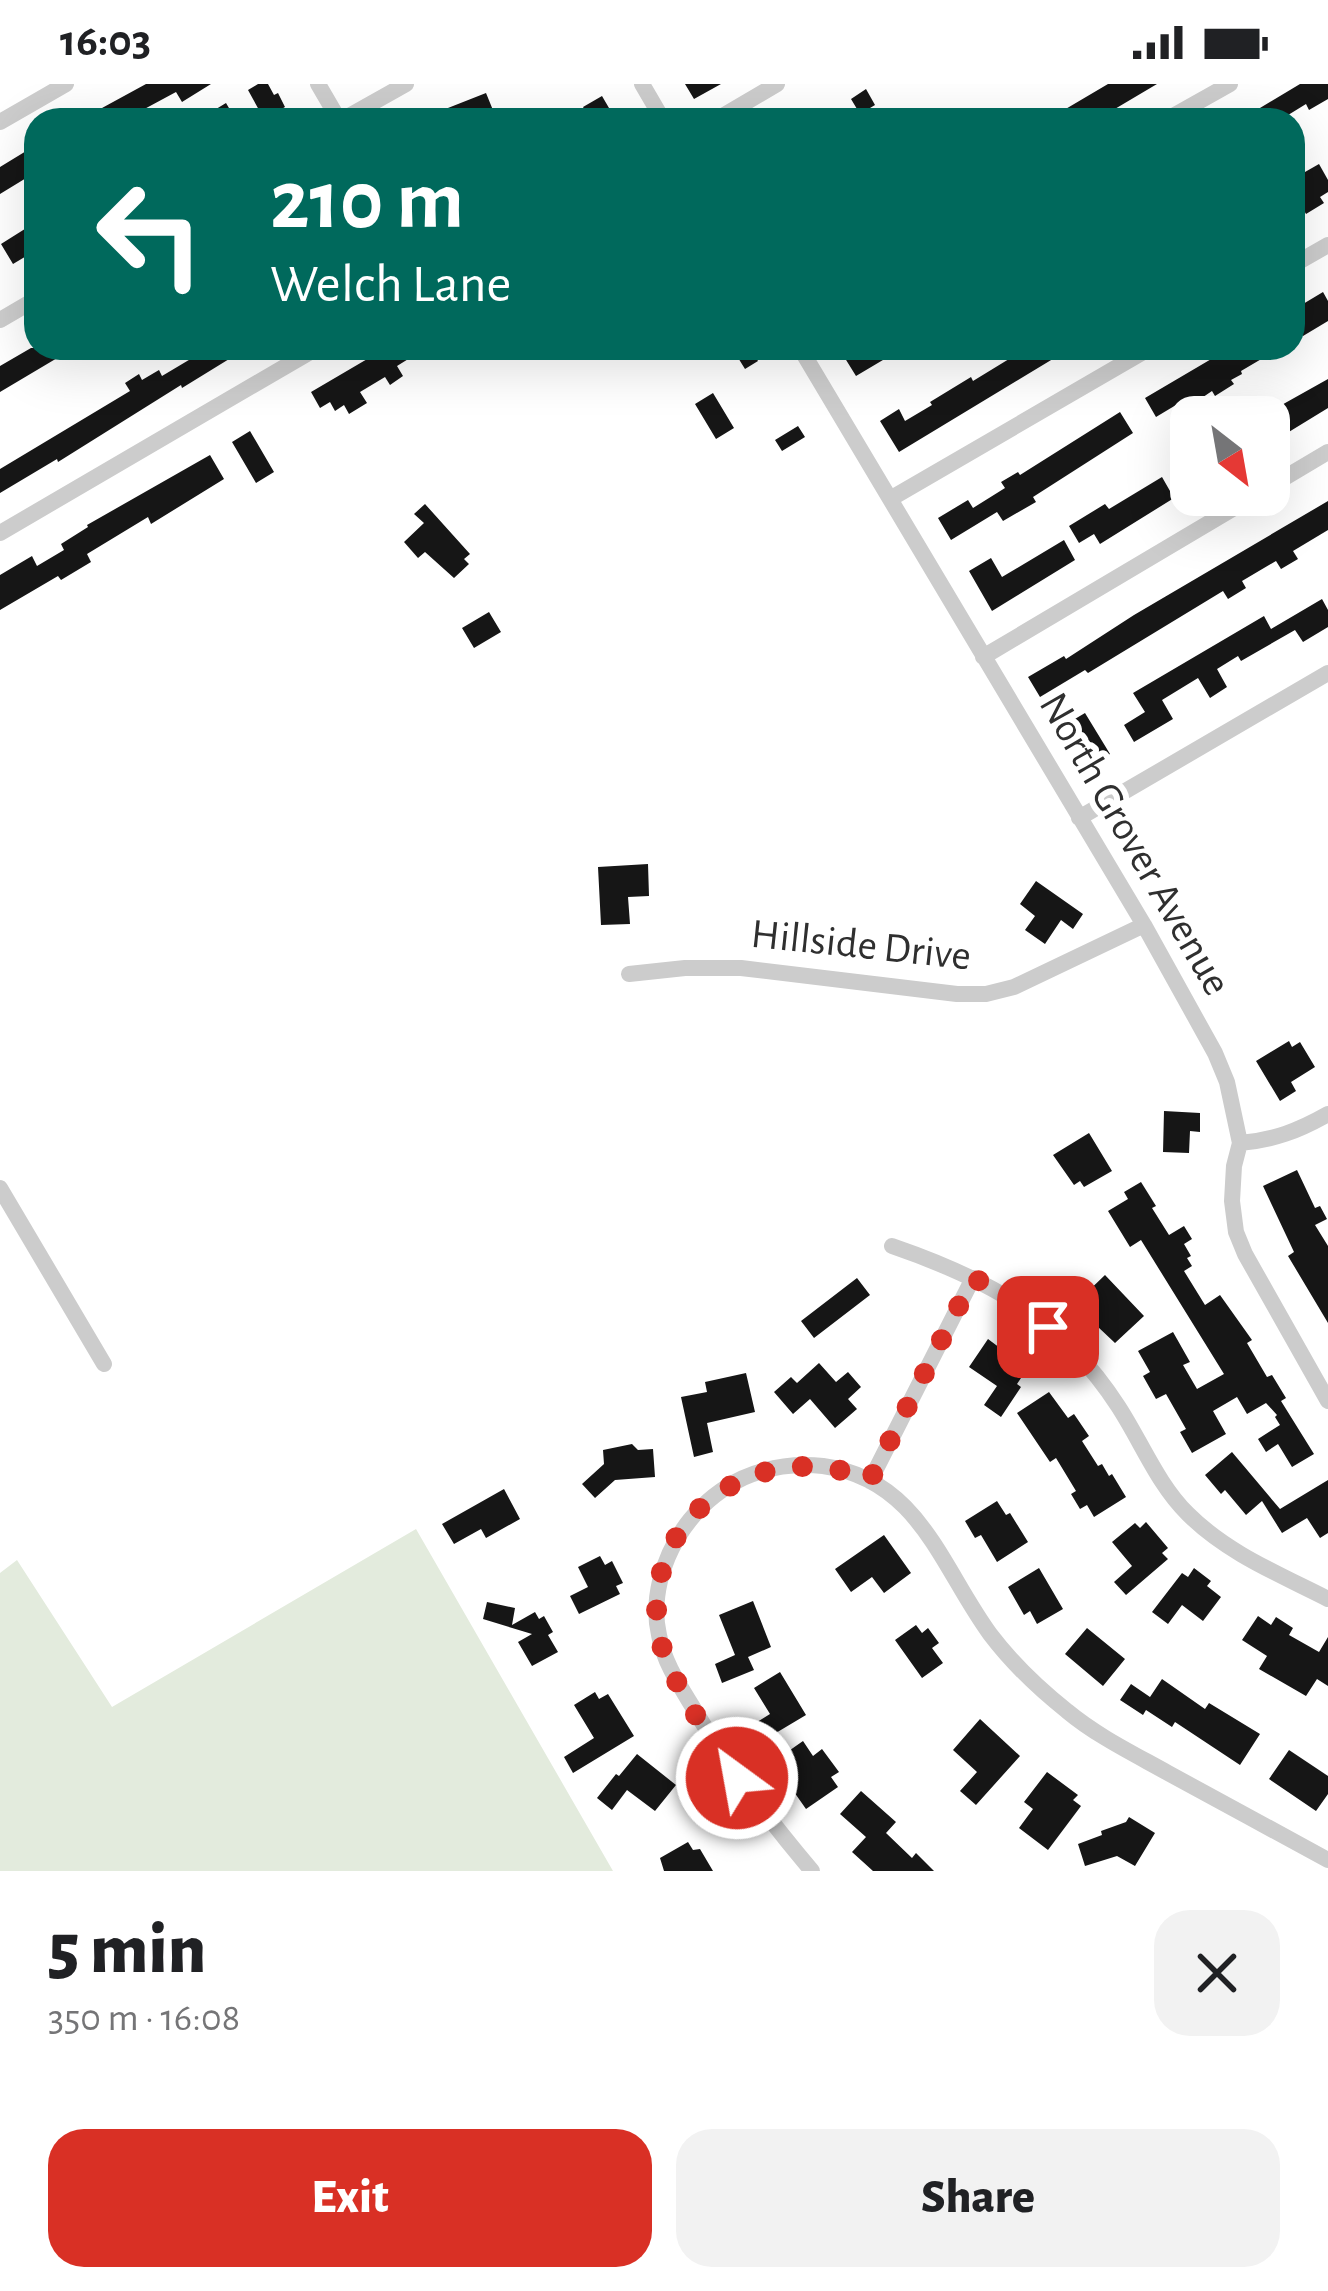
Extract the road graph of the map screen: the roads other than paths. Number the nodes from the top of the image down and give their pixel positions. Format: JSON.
{"nodes":[{"id":1,"x":66,"y":84,"type":"edge"},
{"id":2,"x":406,"y":84,"type":"edge"},
{"id":3,"x":777,"y":84,"type":"edge"},
{"id":4,"x":1229,"y":84,"type":"edge"},
{"id":5,"x":24,"y":108,"type":"edge"},
{"id":6,"x":362,"y":108,"type":"edge"},
{"id":7,"x":736,"y":108,"type":"edge"},
{"id":8,"x":1187,"y":108,"type":"edge"},
{"id":9,"x":296,"y":360,"type":"edge"},
{"id":10,"x":807,"y":360,"type":"edge"},
{"id":11,"x":1129,"y":360,"type":"edge"},
{"id":12,"x":1328,"y":452,"type":"edge"},
{"id":13,"x":1290,"y":475,"type":"edge"},
{"id":14,"x":890,"y":499,"type":"junction"},
{"id":15,"x":1221,"y":516,"type":"edge"},
{"id":16,"x":0,"y":533,"type":"edge"},
{"id":17,"x":983,"y":657,"type":"junction"},
{"id":18,"x":1328,"y":673,"type":"edge"},
{"id":19,"x":1078,"y":818,"type":"junction"},
{"id":20,"x":1144,"y":926,"type":"junction"},
{"id":21,"x":629,"y":974,"type":"dead end"},
{"id":22,"x":1328,"y":1114,"type":"edge"},
{"id":23,"x":1240,"y":1143,"type":"junction"},
{"id":24,"x":0,"y":1188,"type":"edge"},
{"id":25,"x":892,"y":1246,"type":"dead end"},
{"id":26,"x":973,"y":1278,"type":"junction"},
{"id":27,"x":104,"y":1364,"type":"dead end"},
{"id":28,"x":1328,"y":1401,"type":"edge"},
{"id":29,"x":870,"y":1480,"type":"junction"},
{"id":30,"x":1328,"y":1599,"type":"edge"},
{"id":31,"x":1328,"y":1860,"type":"edge"},
{"id":32,"x":812,"y":1871,"type":"edge"}],
"edges":[{"from":1,"to":5,"type":"street"},
{"from":2,"to":6,"type":"street"},
{"from":3,"to":7,"type":"street"},
{"from":4,"to":8,"type":"street"},
{"from":9,"to":16,"type":"street"},
{"from":10,"to":14,"type":"street","name":"North Grover Avenue"},
{"from":11,"to":14,"type":"street"},
{"from":12,"to":13,"type":"street"},
{"from":14,"to":17,"type":"street","name":"North Grover Avenue"},
{"from":15,"to":17,"type":"street"},
{"from":17,"to":19,"type":"street","name":"North Grover Avenue"},
{"from":18,"to":19,"type":"street"},
{"from":19,"to":20,"type":"street","name":"North Grover Avenue"},
{"from":20,"to":21,"type":"street","name":"Hillside Drive"},
{"from":20,"to":23,"type":"street","name":"North Grover Avenue"},
{"from":22,"to":23,"type":"street"},
{"from":23,"to":28,"type":"street","name":"North Grover Avenue"},
{"from":24,"to":27,"type":"street"},
{"from":25,"to":26,"type":"street"},
{"from":26,"to":29,"type":"street"},
{"from":26,"to":30,"type":"street"},
{"from":29,"to":31,"type":"street"},
{"from":29,"to":32,"type":"street"}]}
